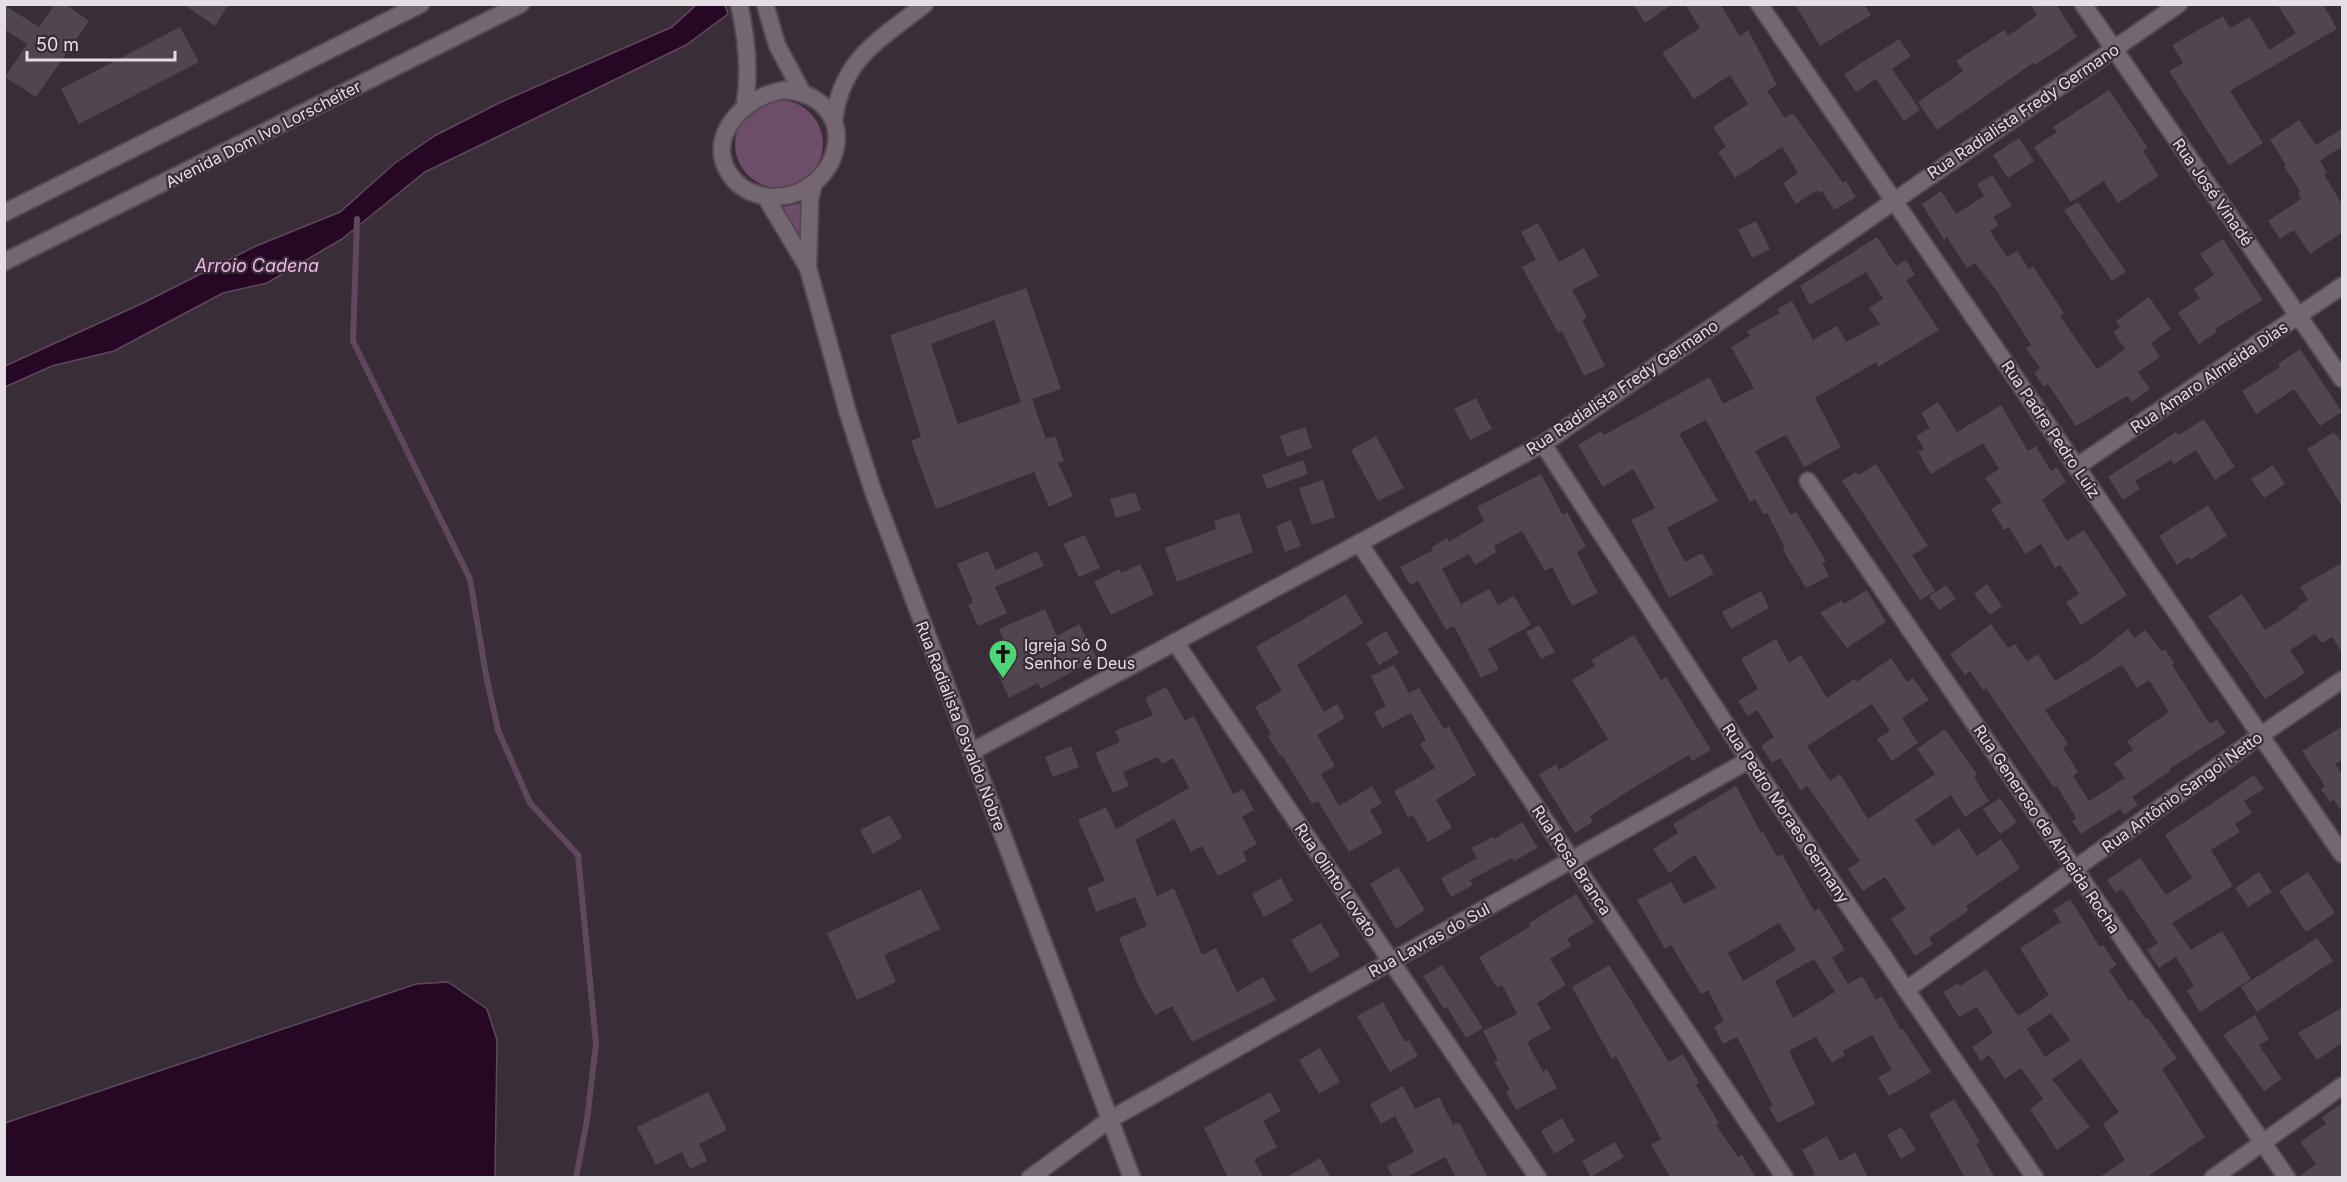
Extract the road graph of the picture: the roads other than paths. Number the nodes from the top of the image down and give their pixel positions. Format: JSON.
{"nodes":[{"id":1,"x":422,"y":4,"type":"edge"},
{"id":2,"x":521,"y":4,"type":"edge"},
{"id":3,"x":739,"y":4,"type":"edge"},
{"id":4,"x":765,"y":4,"type":"edge"},
{"id":5,"x":925,"y":4,"type":"edge"},
{"id":6,"x":1759,"y":4,"type":"edge"},
{"id":7,"x":2083,"y":4,"type":"edge"},
{"id":8,"x":2179,"y":4,"type":"edge"},
{"id":9,"x":2114,"y":48,"type":"junction"},
{"id":10,"x":802,"y":92,"type":"junction"},
{"id":11,"x":745,"y":105,"type":"junction"},
{"id":12,"x":834,"y":120,"type":"junction"},
{"id":13,"x":814,"y":183,"type":"junction"},
{"id":14,"x":765,"y":196,"type":"junction"},
{"id":15,"x":1893,"y":200,"type":"junction"},
{"id":16,"x":4,"y":213,"type":"edge"},
{"id":17,"x":4,"y":262,"type":"edge"},
{"id":18,"x":808,"y":268,"type":"junction"},
{"id":19,"x":2343,"y":286,"type":"edge"},
{"id":20,"x":2299,"y":316,"type":"junction"},
{"id":21,"x":2343,"y":379,"type":"edge"},
{"id":22,"x":1543,"y":444,"type":"junction"},
{"id":23,"x":2076,"y":467,"type":"junction"},
{"id":24,"x":1808,"y":481,"type":"dead end"},
{"id":25,"x":1359,"y":543,"type":"junction"},
{"id":26,"x":1175,"y":642,"type":"junction"},
{"id":27,"x":2343,"y":680,"type":"edge"},
{"id":28,"x":2260,"y":735,"type":"junction"},
{"id":29,"x":971,"y":752,"type":"junction"},
{"id":30,"x":1749,"y":760,"type":"junction"},
{"id":31,"x":2343,"y":854,"type":"edge"},
{"id":32,"x":1572,"y":860,"type":"junction"},
{"id":33,"x":2074,"y":869,"type":"junction"},
{"id":34,"x":1391,"y":961,"type":"junction"},
{"id":35,"x":1906,"y":990,"type":"junction"},
{"id":36,"x":2343,"y":1086,"type":"edge"},
{"id":37,"x":1109,"y":1120,"type":"junction"},
{"id":38,"x":2263,"y":1143,"type":"junction"},
{"id":39,"x":1030,"y":1178,"type":"edge"},
{"id":40,"x":1132,"y":1178,"type":"edge"},
{"id":41,"x":1538,"y":1178,"type":"edge"},
{"id":42,"x":1785,"y":1178,"type":"edge"},
{"id":43,"x":2035,"y":1178,"type":"edge"},
{"id":44,"x":2213,"y":1178,"type":"edge"},
{"id":45,"x":2287,"y":1178,"type":"edge"}],
"edges":[{"from":1,"to":16,"type":"street"},
{"from":2,"to":17,"type":"street","name":"Avenida Dom Ivo Lorscheiter"},
{"from":3,"to":11,"type":"street"},
{"from":4,"to":10,"type":"street"},
{"from":5,"to":12,"type":"street"},
{"from":6,"to":15,"type":"street","name":"Rua Padre Pedro Luiz"},
{"from":7,"to":9,"type":"street","name":"Rua José Vinadé"},
{"from":8,"to":9,"type":"street","name":"Rua Radialista Fredy Germano"},
{"from":9,"to":15,"type":"street","name":"Rua Radialista Fredy Germano"},
{"from":9,"to":20,"type":"street","name":"Rua José Vinadé"},
{"from":10,"to":11,"type":"street"},
{"from":10,"to":12,"type":"street"},
{"from":11,"to":14,"type":"street"},
{"from":12,"to":13,"type":"street"},
{"from":13,"to":14,"type":"street"},
{"from":13,"to":18,"type":"street","name":"Rua Radialista Osvaldo Nobre"},
{"from":14,"to":18,"type":"street","name":"Rua Radialista Osvaldo Nobre"},
{"from":15,"to":22,"type":"street","name":"Rua Radialista Fredy Germano"},
{"from":15,"to":23,"type":"street","name":"Rua Padre Pedro Luiz"},
{"from":18,"to":29,"type":"street","name":"Rua Radialista Osvaldo Nobre"},
{"from":19,"to":20,"type":"street","name":"Rua Amaro Almeida Dias"},
{"from":20,"to":21,"type":"street","name":"Rua José Vinadé"},
{"from":20,"to":23,"type":"street","name":"Rua Amaro Almeida Dias"},
{"from":22,"to":25,"type":"street","name":"Rua Radialista Fredy Germano"},
{"from":22,"to":30,"type":"street","name":"Rua Pedro Moraes Germany"},
{"from":23,"to":28,"type":"street","name":"Rua Padre Pedro Luiz"},
{"from":24,"to":33,"type":"street","name":"Rua Generoso de Almeida Rocha"},
{"from":25,"to":26,"type":"street","name":"Rua Radialista Fredy Germano"},
{"from":25,"to":32,"type":"street","name":"Rua Rosa Branca"},
{"from":26,"to":29,"type":"street","name":"Rua Radialista Fredy Germano"},
{"from":26,"to":34,"type":"street","name":"Rua Olinto Lovato"},
{"from":27,"to":28,"type":"street","name":"Rua Antônio Sangoi Netto"},
{"from":28,"to":31,"type":"street","name":"Rua Padre Pedro Luiz"},
{"from":28,"to":33,"type":"street","name":"Rua Antônio Sangoi Netto"},
{"from":29,"to":37,"type":"street","name":"Rua Radialista Osvaldo Nobre"},
{"from":30,"to":32,"type":"street","name":"Rua Lavras do Sul"},
{"from":30,"to":35,"type":"street","name":"Rua Pedro Moraes Germany"},
{"from":32,"to":34,"type":"street","name":"Rua Lavras do Sul"},
{"from":32,"to":42,"type":"street","name":"Rua Rosa Branca"},
{"from":33,"to":35,"type":"street","name":"Rua Antônio Sangoi Netto"},
{"from":33,"to":38,"type":"street","name":"Rua Generoso de Almeida Rocha"},
{"from":34,"to":37,"type":"street","name":"Rua Lavras do Sul"},
{"from":34,"to":41,"type":"street","name":"Rua Olinto Lovato"},
{"from":35,"to":43,"type":"street","name":"Rua Pedro Moraes Germany"},
{"from":36,"to":38,"type":"street"},
{"from":37,"to":39,"type":"street","name":"Rua Lavras do Sul"},
{"from":37,"to":40,"type":"street","name":"Rua Radialista Osvaldo Nobre"},
{"from":38,"to":44,"type":"street"},
{"from":38,"to":45,"type":"street","name":"Rua Generoso de Almeida Rocha"}]}
